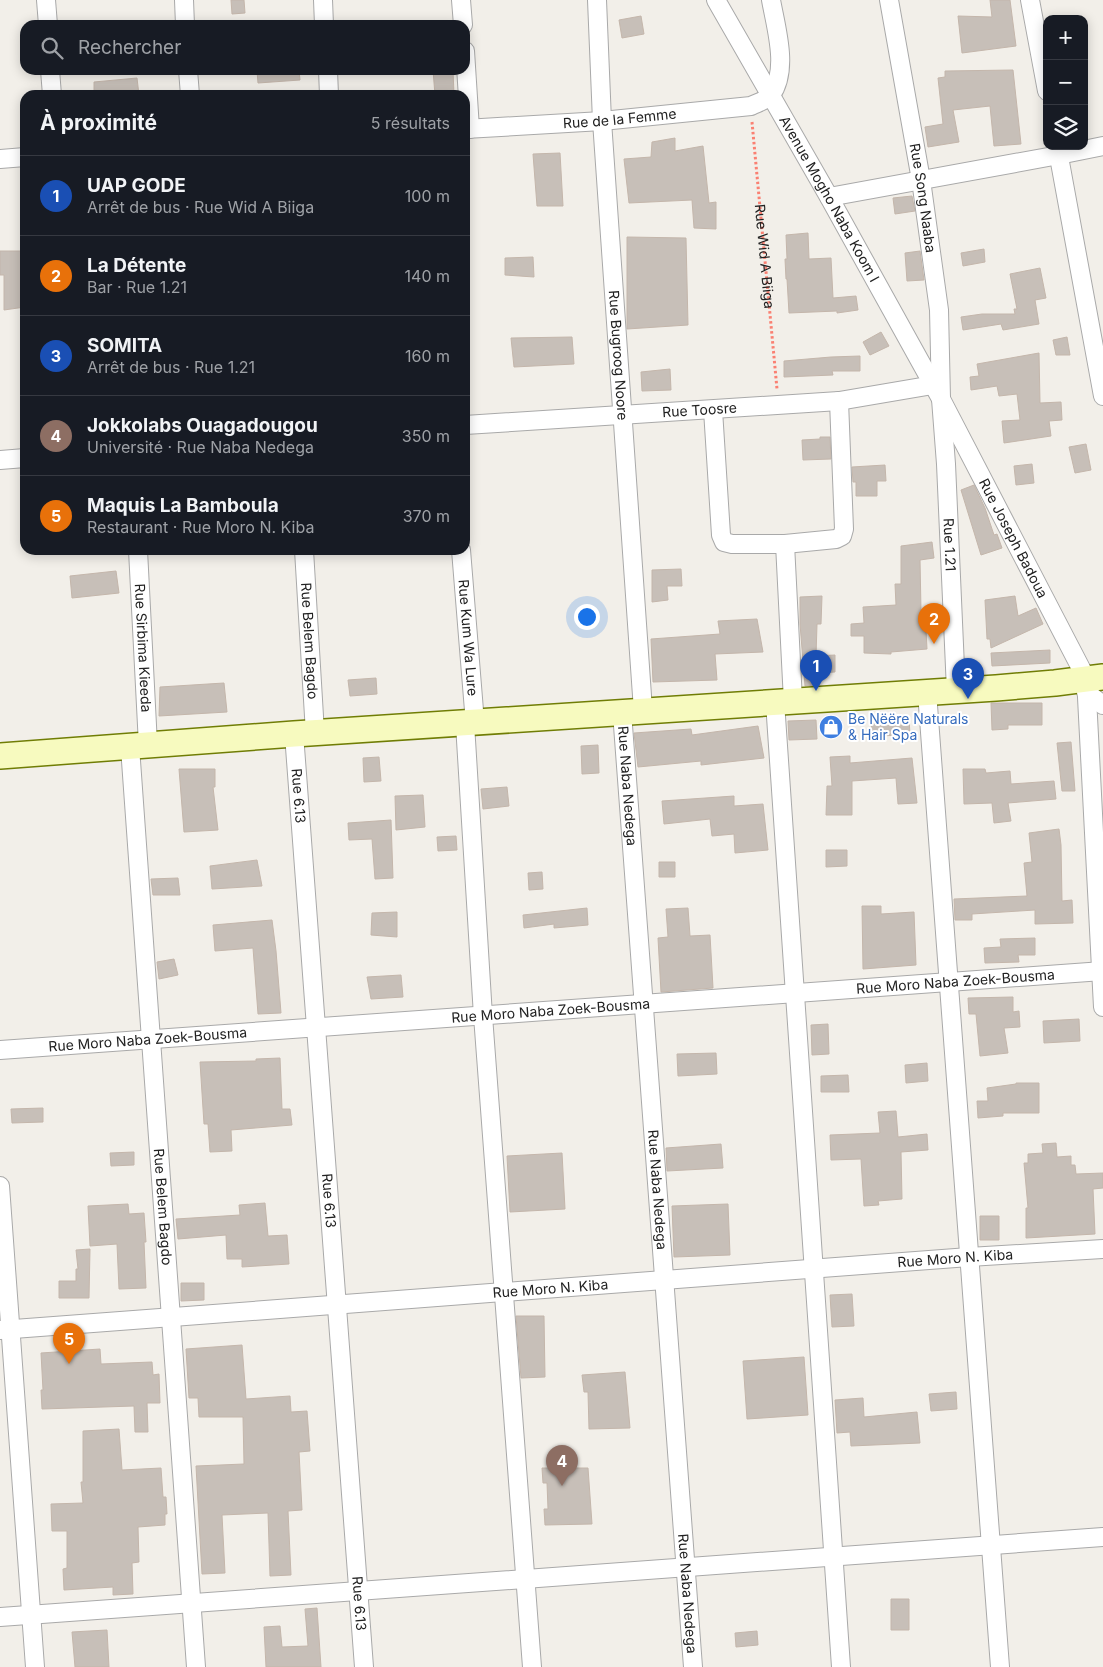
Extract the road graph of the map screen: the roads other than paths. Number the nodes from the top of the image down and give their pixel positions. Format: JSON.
{"nodes":[{"id":1,"x":46,"y":0,"type":"edge"},
{"id":2,"x":184,"y":0,"type":"edge"},
{"id":3,"x":323,"y":0,"type":"edge"},
{"id":4,"x":461,"y":0,"type":"edge"},
{"id":5,"x":597,"y":0,"type":"edge"},
{"id":6,"x":716,"y":0,"type":"edge"},
{"id":7,"x":771,"y":0,"type":"edge"},
{"id":8,"x":889,"y":0,"type":"edge"},
{"id":9,"x":1030,"y":0,"type":"edge"},
{"id":10,"x":48,"y":20,"type":"edge"},
{"id":11,"x":185,"y":20,"type":"edge"},
{"id":12,"x":324,"y":20,"type":"edge"},
{"id":13,"x":463,"y":20,"type":"edge"},
{"id":14,"x":1043,"y":70,"type":"edge"},
{"id":15,"x":50,"y":75,"type":"edge"},
{"id":16,"x":188,"y":75,"type":"edge"},
{"id":17,"x":328,"y":75,"type":"edge"},
{"id":18,"x":466,"y":75,"type":"edge"},
{"id":19,"x":52,"y":90,"type":"edge"},
{"id":20,"x":190,"y":90,"type":"edge"},
{"id":21,"x":329,"y":90,"type":"edge"},
{"id":22,"x":466,"y":90,"type":"edge"},
{"id":23,"x":770,"y":96,"type":"junction"},
{"id":24,"x":602,"y":121,"type":"junction"},
{"id":25,"x":470,"y":129,"type":"edge"},
{"id":26,"x":1103,"y":146,"type":"edge"},
{"id":27,"x":1058,"y":151,"type":"edge"},
{"id":28,"x":20,"y":158,"type":"edge"},
{"id":29,"x":0,"y":159,"type":"edge"},
{"id":30,"x":921,"y":180,"type":"junction"},
{"id":31,"x":829,"y":197,"type":"junction"},
{"id":32,"x":937,"y":392,"type":"junction"},
{"id":33,"x":1103,"y":396,"type":"edge"},
{"id":34,"x":839,"y":401,"type":"junction"},
{"id":35,"x":713,"y":410,"type":"junction"},
{"id":36,"x":623,"y":416,"type":"junction"},
{"id":37,"x":470,"y":425,"type":"edge"},
{"id":38,"x":20,"y":458,"type":"edge"},
{"id":39,"x":0,"y":460,"type":"edge"},
{"id":40,"x":785,"y":544,"type":"junction"},
{"id":41,"x":138,"y":555,"type":"edge"},
{"id":42,"x":304,"y":555,"type":"edge"},
{"id":43,"x":461,"y":555,"type":"edge"},
{"id":44,"x":1092,"y":682,"type":"edge"},
{"id":45,"x":956,"y":690,"type":"junction"},
{"id":46,"x":927,"y":692,"type":"junction"},
{"id":47,"x":784,"y":701,"type":"junction"},
{"id":48,"x":1103,"y":705,"type":"edge"},
{"id":49,"x":633,"y":711,"type":"junction"},
{"id":50,"x":470,"y":724,"type":"junction"},
{"id":51,"x":305,"y":733,"type":"junction"},
{"id":52,"x":139,"y":746,"type":"junction"},
{"id":53,"x":0,"y":756,"type":"edge"},
{"id":54,"x":1102,"y":971,"type":"edge"},
{"id":55,"x":948,"y":982,"type":"junction"},
{"id":56,"x":795,"y":993,"type":"junction"},
{"id":57,"x":644,"y":1004,"type":"junction"},
{"id":58,"x":1103,"y":1007,"type":"edge"},
{"id":59,"x":482,"y":1016,"type":"junction"},
{"id":60,"x":316,"y":1027,"type":"junction"},
{"id":61,"x":150,"y":1039,"type":"junction"},
{"id":62,"x":0,"y":1050,"type":"edge"},
{"id":63,"x":0,"y":1186,"type":"edge"},
{"id":64,"x":1103,"y":1249,"type":"edge"},
{"id":65,"x":969,"y":1257,"type":"junction"},
{"id":66,"x":813,"y":1268,"type":"junction"},
{"id":67,"x":664,"y":1280,"type":"junction"},
{"id":68,"x":504,"y":1292,"type":"junction"},
{"id":69,"x":337,"y":1304,"type":"junction"},
{"id":70,"x":171,"y":1317,"type":"junction"},
{"id":71,"x":5,"y":1329,"type":"edge"},
{"id":72,"x":1103,"y":1537,"type":"edge"},
{"id":73,"x":990,"y":1545,"type":"junction"},
{"id":74,"x":834,"y":1556,"type":"junction"},
{"id":75,"x":685,"y":1567,"type":"junction"},
{"id":76,"x":526,"y":1579,"type":"junction"},
{"id":77,"x":358,"y":1591,"type":"junction"},
{"id":78,"x":192,"y":1603,"type":"junction"},
{"id":79,"x":31,"y":1615,"type":"junction"},
{"id":80,"x":0,"y":1617,"type":"edge"},
{"id":81,"x":35,"y":1667,"type":"edge"},
{"id":82,"x":196,"y":1667,"type":"edge"},
{"id":83,"x":364,"y":1667,"type":"edge"},
{"id":84,"x":532,"y":1667,"type":"edge"},
{"id":85,"x":693,"y":1667,"type":"edge"},
{"id":86,"x":841,"y":1667,"type":"edge"},
{"id":87,"x":1000,"y":1667,"type":"edge"}],
"edges":[{"from":1,"to":10,"type":"street"},
{"from":2,"to":11,"type":"street"},
{"from":3,"to":12,"type":"street"},
{"from":4,"to":13,"type":"street"},
{"from":5,"to":24,"type":"street","name":"Rue Bugroog Noore"},
{"from":6,"to":23,"type":"street","name":"Avenue Mogho Naba Koom I"},
{"from":7,"to":23,"type":"street"},
{"from":8,"to":30,"type":"street","name":"Rue Song Naaba"},
{"from":9,"to":14,"type":"street"},
{"from":15,"to":19,"type":"street"},
{"from":16,"to":20,"type":"street"},
{"from":17,"to":21,"type":"street"},
{"from":18,"to":22,"type":"street"},
{"from":23,"to":24,"type":"street","name":"Rue de la Femme"},
{"from":23,"to":31,"type":"street","name":"Avenue Mogho Naba Koom I"},
{"from":24,"to":25,"type":"street","name":"Rue de la Femme"},
{"from":24,"to":36,"type":"street","name":"Rue Bugroog Noore"},
{"from":26,"to":27,"type":"street"},
{"from":27,"to":30,"type":"street"},
{"from":27,"to":33,"type":"street"},
{"from":28,"to":29,"type":"street"},
{"from":30,"to":31,"type":"street"},
{"from":30,"to":32,"type":"street","name":"Rue Song Naaba"},
{"from":31,"to":32,"type":"street","name":"Avenue Mogho Naba Koom I"},
{"from":32,"to":34,"type":"street","name":"Rue Toosre"},
{"from":32,"to":44,"type":"street","name":"Rue Joseph Badoua"},
{"from":32,"to":45,"type":"street","name":"Rue 1.21"},
{"from":34,"to":35,"type":"street","name":"Rue Toosre"},
{"from":34,"to":40,"type":"street"},
{"from":35,"to":36,"type":"street","name":"Rue Toosre"},
{"from":35,"to":40,"type":"street"},
{"from":36,"to":37,"type":"street","name":"Rue Toosre"},
{"from":36,"to":49,"type":"street","name":"Rue Bugroog Noore"},
{"from":38,"to":39,"type":"street"},
{"from":40,"to":47,"type":"street"},
{"from":41,"to":52,"type":"street","name":"Rue Sirbima Kieeda"},
{"from":42,"to":51,"type":"street","name":"Rue Belem Bagdo"},
{"from":43,"to":50,"type":"street","name":"Rue Kum Wa Lure"},
{"from":44,"to":45,"type":"main road"},
{"from":44,"to":48,"type":"street"},
{"from":44,"to":54,"type":"street"},
{"from":45,"to":46,"type":"main road"},
{"from":46,"to":47,"type":"main road"},
{"from":46,"to":55,"type":"street"},
{"from":47,"to":49,"type":"main road"},
{"from":47,"to":56,"type":"street"},
{"from":49,"to":50,"type":"main road"},
{"from":49,"to":57,"type":"street","name":"Rue Naba Nedega"},
{"from":50,"to":51,"type":"main road"},
{"from":50,"to":59,"type":"street","name":"Rue Kum Wa Lure"},
{"from":51,"to":52,"type":"main road"},
{"from":51,"to":60,"type":"street","name":"Rue 6.13"},
{"from":52,"to":53,"type":"main road"},
{"from":52,"to":61,"type":"street","name":"Rue Belem Bagdo"},
{"from":54,"to":55,"type":"street","name":"Rue Moro Naba Zoek-Bousma"},
{"from":54,"to":58,"type":"street"},
{"from":55,"to":56,"type":"street","name":"Rue Moro Naba Zoek-Bousma"},
{"from":55,"to":65,"type":"street"},
{"from":56,"to":57,"type":"street","name":"Rue Moro Naba Zoek-Bousma"},
{"from":56,"to":66,"type":"street"},
{"from":57,"to":59,"type":"street","name":"Rue Moro Naba Zoek-Bousma"},
{"from":57,"to":67,"type":"street","name":"Rue Naba Nedega"},
{"from":59,"to":60,"type":"street","name":"Rue Moro Naba Zoek-Bousma"},
{"from":59,"to":68,"type":"street","name":"Rue Kum Wa Lure"},
{"from":60,"to":61,"type":"street","name":"Rue Moro Naba Zoek-Bousma"},
{"from":60,"to":69,"type":"street","name":"Rue 6.13"},
{"from":61,"to":62,"type":"street","name":"Rue Moro Naba Zoek-Bousma"},
{"from":61,"to":70,"type":"street","name":"Rue Belem Bagdo"},
{"from":63,"to":71,"type":"street"},
{"from":64,"to":65,"type":"street","name":"Rue Moro N. Kiba"},
{"from":65,"to":66,"type":"street","name":"Rue Moro N. Kiba"},
{"from":65,"to":73,"type":"street"},
{"from":66,"to":67,"type":"street","name":"Rue Moro N. Kiba"},
{"from":66,"to":74,"type":"street"},
{"from":67,"to":68,"type":"street","name":"Rue Moro N. Kiba"},
{"from":67,"to":75,"type":"street","name":"Rue Naba Nedega"},
{"from":68,"to":69,"type":"street","name":"Rue Moro N. Kiba"},
{"from":68,"to":76,"type":"street","name":"Rue Kum Wa Lure"},
{"from":69,"to":70,"type":"street","name":"Rue Moro N. Kiba"},
{"from":69,"to":77,"type":"street","name":"Rue 6.13"},
{"from":70,"to":71,"type":"street","name":"Rue Moro N. Kiba"},
{"from":70,"to":78,"type":"street","name":"Rue Belem Bagdo"},
{"from":71,"to":79,"type":"street"},
{"from":72,"to":73,"type":"street"},
{"from":73,"to":74,"type":"street"},
{"from":73,"to":87,"type":"street"},
{"from":74,"to":75,"type":"street"},
{"from":74,"to":86,"type":"street"},
{"from":75,"to":76,"type":"street"},
{"from":75,"to":85,"type":"street","name":"Rue Naba Nedega"},
{"from":76,"to":77,"type":"street"},
{"from":76,"to":84,"type":"street","name":"Rue Kum Wa Lure"},
{"from":77,"to":78,"type":"street"},
{"from":77,"to":83,"type":"street","name":"Rue 6.13"},
{"from":78,"to":79,"type":"street"},
{"from":78,"to":82,"type":"street","name":"Rue Belem Bagdo"},
{"from":79,"to":80,"type":"street"},
{"from":79,"to":81,"type":"street"}]}
